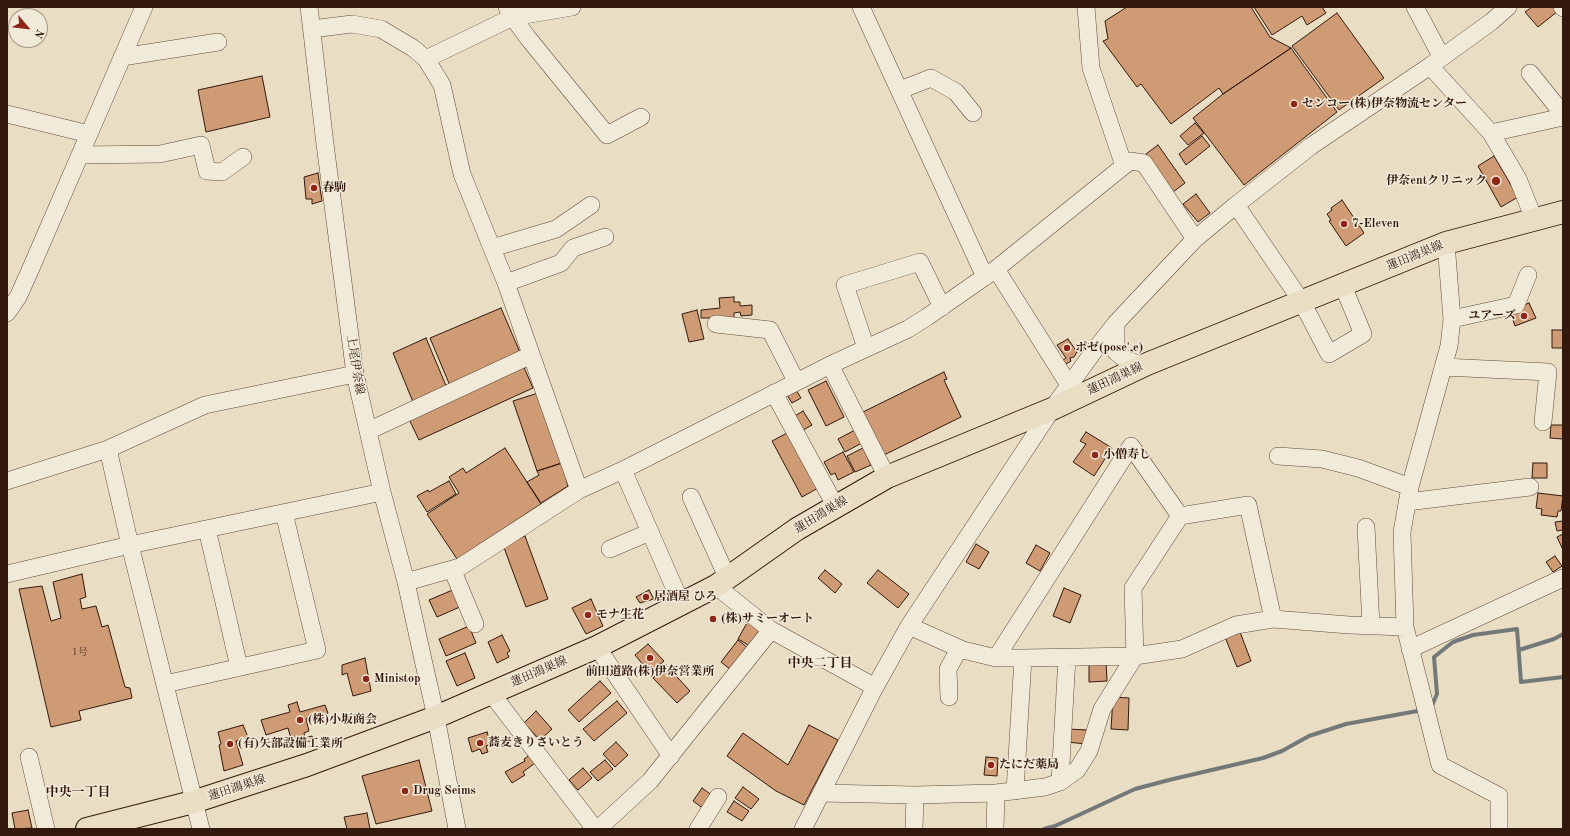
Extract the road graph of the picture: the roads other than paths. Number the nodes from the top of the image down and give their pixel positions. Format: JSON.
{"nodes":[{"id":1,"x":144,"y":7,"type":"edge"},
{"id":2,"x":309,"y":7,"type":"edge"},
{"id":3,"x":572,"y":7,"type":"edge"},
{"id":4,"x":861,"y":7,"type":"edge"},
{"id":5,"x":1086,"y":7,"type":"edge"},
{"id":6,"x":1415,"y":7,"type":"edge"},
{"id":7,"x":1508,"y":7,"type":"edge"},
{"id":8,"x":510,"y":12,"type":"edge"},
{"id":9,"x":312,"y":29,"type":"junction"},
{"id":10,"x":218,"y":42,"type":"dead end"},
{"id":11,"x":122,"y":57,"type":"junction"},
{"id":12,"x":426,"y":60,"type":"junction"},
{"id":13,"x":1436,"y":61,"type":"junction"},
{"id":14,"x":1530,"y":73,"type":"dead end"},
{"id":15,"x":900,"y":90,"type":"junction"},
{"id":16,"x":973,"y":113,"type":"dead end"},
{"id":17,"x":7,"y":114,"type":"edge"},
{"id":18,"x":1563,"y":116,"type":"edge"},
{"id":19,"x":641,"y":117,"type":"dead end"},
{"id":20,"x":1491,"y":133,"type":"junction"},
{"id":21,"x":89,"y":134,"type":"junction"},
{"id":22,"x":80,"y":155,"type":"junction"},
{"id":23,"x":243,"y":157,"type":"dead end"},
{"id":24,"x":1124,"y":166,"type":"junction"},
{"id":25,"x":592,"y":205,"type":"dead end"},
{"id":26,"x":1236,"y":205,"type":"junction"},
{"id":27,"x":1563,"y":212,"type":"edge"},
{"id":28,"x":1534,"y":219,"type":"junction"},
{"id":29,"x":605,"y":237,"type":"dead end"},
{"id":30,"x":1195,"y":239,"type":"junction"},
{"id":31,"x":1446,"y":243,"type":"junction"},
{"id":32,"x":492,"y":248,"type":"junction"},
{"id":33,"x":991,"y":273,"type":"junction"},
{"id":34,"x":1528,"y":275,"type":"dead end"},
{"id":35,"x":506,"y":283,"type":"junction"},
{"id":36,"x":1343,"y":286,"type":"junction"},
{"id":37,"x":1302,"y":302,"type":"junction"},
{"id":38,"x":942,"y":307,"type":"junction"},
{"id":39,"x":7,"y":313,"type":"edge"},
{"id":40,"x":1452,"y":319,"type":"junction"},
{"id":41,"x":1116,"y":323,"type":"junction"},
{"id":42,"x":716,"y":324,"type":"dead end"},
{"id":43,"x":866,"y":348,"type":"junction"},
{"id":44,"x":531,"y":355,"type":"junction"},
{"id":45,"x":1147,"y":364,"type":"junction"},
{"id":46,"x":830,"y":365,"type":"junction"},
{"id":47,"x":1444,"y":367,"type":"junction"},
{"id":48,"x":355,"y":374,"type":"junction"},
{"id":49,"x":796,"y":382,"type":"junction"},
{"id":50,"x":1069,"y":385,"type":"junction"},
{"id":51,"x":774,"y":392,"type":"junction"},
{"id":52,"x":1052,"y":409,"type":"junction"},
{"id":53,"x":1543,"y":422,"type":"dead end"},
{"id":54,"x":368,"y":431,"type":"junction"},
{"id":55,"x":108,"y":449,"type":"junction"},
{"id":56,"x":1278,"y":456,"type":"dead end"},
{"id":57,"x":623,"y":470,"type":"junction"},
{"id":58,"x":887,"y":477,"type":"junction"},
{"id":59,"x":7,"y":481,"type":"edge"},
{"id":60,"x":1530,"y":487,"type":"dead end"},
{"id":61,"x":579,"y":490,"type":"junction"},
{"id":62,"x":382,"y":492,"type":"junction"},
{"id":63,"x":1409,"y":494,"type":"junction"},
{"id":64,"x":691,"y":497,"type":"dead end"},
{"id":65,"x":836,"y":506,"type":"junction"},
{"id":66,"x":284,"y":513,"type":"junction"},
{"id":67,"x":1180,"y":516,"type":"junction"},
{"id":68,"x":1366,"y":527,"type":"dead end"},
{"id":69,"x":207,"y":529,"type":"junction"},
{"id":70,"x":650,"y":532,"type":"junction"},
{"id":71,"x":130,"y":545,"type":"junction"},
{"id":72,"x":610,"y":549,"type":"dead end"},
{"id":73,"x":452,"y":569,"type":"junction"},
{"id":74,"x":7,"y":574,"type":"edge"},
{"id":75,"x":1563,"y":578,"type":"edge"},
{"id":76,"x":406,"y":582,"type":"junction"},
{"id":77,"x":722,"y":582,"type":"junction"},
{"id":78,"x":681,"y":603,"type":"junction"},
{"id":79,"x":1273,"y":619,"type":"junction"},
{"id":80,"x":475,"y":624,"type":"dead end"},
{"id":81,"x":909,"y":626,"type":"junction"},
{"id":82,"x":1371,"y":626,"type":"junction"},
{"id":83,"x":1405,"y":627,"type":"junction"},
{"id":84,"x":771,"y":630,"type":"junction"},
{"id":85,"x":597,"y":647,"type":"junction"},
{"id":86,"x":959,"y":649,"type":"junction"},
{"id":87,"x":1410,"y":649,"type":"junction"},
{"id":88,"x":1135,"y":656,"type":"junction"},
{"id":89,"x":1067,"y":657,"type":"junction"},
{"id":90,"x":996,"y":658,"type":"junction"},
{"id":91,"x":1023,"y":658,"type":"junction"},
{"id":92,"x":240,"y":667,"type":"junction"},
{"id":93,"x":165,"y":684,"type":"junction"},
{"id":94,"x":875,"y":687,"type":"junction"},
{"id":95,"x":491,"y":693,"type":"junction"},
{"id":96,"x":949,"y":697,"type":"dead end"},
{"id":97,"x":436,"y":716,"type":"junction"},
{"id":98,"x":671,"y":756,"type":"junction"},
{"id":99,"x":29,"y":757,"type":"dead end"},
{"id":100,"x":1060,"y":782,"type":"junction"},
{"id":101,"x":1015,"y":790,"type":"junction"},
{"id":102,"x":821,"y":793,"type":"junction"},
{"id":103,"x":996,"y":793,"type":"junction"},
{"id":104,"x":915,"y":795,"type":"junction"},
{"id":105,"x":718,"y":797,"type":"dead end"},
{"id":106,"x":193,"y":802,"type":"junction"},
{"id":107,"x":46,"y":829,"type":"edge"},
{"id":108,"x":87,"y":829,"type":"edge"},
{"id":109,"x":200,"y":829,"type":"edge"},
{"id":110,"x":457,"y":829,"type":"edge"},
{"id":111,"x":596,"y":829,"type":"edge"},
{"id":112,"x":698,"y":829,"type":"edge"},
{"id":113,"x":803,"y":829,"type":"edge"},
{"id":114,"x":914,"y":829,"type":"edge"},
{"id":115,"x":995,"y":829,"type":"edge"},
{"id":116,"x":1499,"y":829,"type":"edge"}],
"edges":[{"from":1,"to":11,"type":"street"},
{"from":2,"to":9,"type":"street","name":"上尾伊奈線"},
{"from":3,"to":8,"type":"street"},
{"from":4,"to":15,"type":"street"},
{"from":5,"to":24,"type":"street"},
{"from":6,"to":13,"type":"street"},
{"from":7,"to":13,"type":"street"},
{"from":8,"to":12,"type":"street"},
{"from":8,"to":19,"type":"street"},
{"from":9,"to":12,"type":"street"},
{"from":9,"to":48,"type":"street","name":"上尾伊奈線"},
{"from":10,"to":11,"type":"street"},
{"from":11,"to":21,"type":"street"},
{"from":12,"to":32,"type":"street"},
{"from":13,"to":20,"type":"street"},
{"from":13,"to":26,"type":"street"},
{"from":14,"to":18,"type":"street"},
{"from":15,"to":16,"type":"street"},
{"from":15,"to":33,"type":"street"},
{"from":17,"to":21,"type":"street"},
{"from":18,"to":20,"type":"street"},
{"from":20,"to":28,"type":"street"},
{"from":21,"to":22,"type":"street"},
{"from":22,"to":23,"type":"street"},
{"from":22,"to":39,"type":"street"},
{"from":24,"to":30,"type":"street"},
{"from":24,"to":33,"type":"street"},
{"from":25,"to":32,"type":"street"},
{"from":26,"to":30,"type":"street"},
{"from":26,"to":37,"type":"street"},
{"from":27,"to":28,"type":"main road","name":"蓮田鴻巣線"},
{"from":28,"to":31,"type":"main road","name":"蓮田鴻巣線"},
{"from":29,"to":35,"type":"street"},
{"from":30,"to":41,"type":"street"},
{"from":31,"to":36,"type":"main road","name":"蓮田鴻巣線"},
{"from":31,"to":40,"type":"street"},
{"from":32,"to":35,"type":"street"},
{"from":33,"to":38,"type":"street"},
{"from":33,"to":50,"type":"street"},
{"from":34,"to":40,"type":"street"},
{"from":35,"to":44,"type":"street"},
{"from":36,"to":37,"type":"main road","name":"蓮田鴻巣線"},
{"from":36,"to":37,"type":"street"},
{"from":37,"to":45,"type":"main road","name":"蓮田鴻巣線"},
{"from":38,"to":43,"type":"street"},
{"from":38,"to":43,"type":"street"},
{"from":40,"to":47,"type":"street"},
{"from":41,"to":45,"type":"street"},
{"from":41,"to":50,"type":"street"},
{"from":42,"to":49,"type":"street"},
{"from":43,"to":46,"type":"street"},
{"from":44,"to":54,"type":"street"},
{"from":44,"to":61,"type":"street"},
{"from":45,"to":52,"type":"main road","name":"蓮田鴻巣線"},
{"from":46,"to":49,"type":"street"},
{"from":46,"to":58,"type":"street"},
{"from":47,"to":53,"type":"street"},
{"from":47,"to":63,"type":"street"},
{"from":48,"to":54,"type":"street","name":"上尾伊奈線"},
{"from":48,"to":55,"type":"street"},
{"from":49,"to":51,"type":"street"},
{"from":50,"to":52,"type":"street"},
{"from":51,"to":57,"type":"street"},
{"from":51,"to":65,"type":"street"},
{"from":52,"to":58,"type":"main road","name":"蓮田鴻巣線"},
{"from":52,"to":81,"type":"street"},
{"from":54,"to":62,"type":"street","name":"上尾伊奈線"},
{"from":55,"to":59,"type":"street"},
{"from":55,"to":71,"type":"street"},
{"from":56,"to":63,"type":"street"},
{"from":57,"to":61,"type":"street"},
{"from":57,"to":70,"type":"street"},
{"from":58,"to":65,"type":"main road","name":"蓮田鴻巣線"},
{"from":60,"to":63,"type":"street"},
{"from":61,"to":73,"type":"street"},
{"from":62,"to":66,"type":"street"},
{"from":62,"to":76,"type":"street","name":"上尾伊奈線"},
{"from":63,"to":83,"type":"street"},
{"from":64,"to":77,"type":"street"},
{"from":65,"to":77,"type":"main road","name":"蓮田鴻巣線"},
{"from":66,"to":69,"type":"street"},
{"from":66,"to":92,"type":"street"},
{"from":67,"to":79,"type":"street"},
{"from":67,"to":88,"type":"street"},
{"from":67,"to":90,"type":"street"},
{"from":68,"to":82,"type":"street"},
{"from":69,"to":71,"type":"street"},
{"from":69,"to":92,"type":"street"},
{"from":70,"to":72,"type":"street"},
{"from":70,"to":78,"type":"street"},
{"from":71,"to":74,"type":"street"},
{"from":71,"to":93,"type":"street"},
{"from":73,"to":76,"type":"street"},
{"from":73,"to":80,"type":"street"},
{"from":75,"to":87,"type":"street"},
{"from":76,"to":97,"type":"street","name":"上尾伊奈線"},
{"from":77,"to":78,"type":"main road","name":"蓮田鴻巣線"},
{"from":77,"to":84,"type":"street"},
{"from":78,"to":85,"type":"main road","name":"蓮田鴻巣線"},
{"from":79,"to":82,"type":"street"},
{"from":79,"to":88,"type":"street"},
{"from":81,"to":86,"type":"street"},
{"from":81,"to":94,"type":"street"},
{"from":82,"to":83,"type":"street"},
{"from":83,"to":87,"type":"street"},
{"from":84,"to":94,"type":"street"},
{"from":84,"to":98,"type":"street"},
{"from":85,"to":95,"type":"main road","name":"蓮田鴻巣線"},
{"from":85,"to":98,"type":"street"},
{"from":86,"to":90,"type":"street"},
{"from":86,"to":96,"type":"street"},
{"from":87,"to":116,"type":"street"},
{"from":88,"to":89,"type":"street"},
{"from":88,"to":100,"type":"street"},
{"from":89,"to":91,"type":"street"},
{"from":89,"to":100,"type":"street"},
{"from":90,"to":91,"type":"street"},
{"from":91,"to":101,"type":"street"},
{"from":92,"to":93,"type":"street"},
{"from":93,"to":106,"type":"street"},
{"from":94,"to":102,"type":"street"},
{"from":95,"to":97,"type":"main road","name":"蓮田鴻巣線"},
{"from":95,"to":111,"type":"street"},
{"from":97,"to":106,"type":"main road","name":"蓮田鴻巣線"},
{"from":97,"to":110,"type":"street","name":"上尾伊奈線"},
{"from":98,"to":111,"type":"street"},
{"from":99,"to":107,"type":"street"},
{"from":100,"to":101,"type":"street"},
{"from":101,"to":103,"type":"street"},
{"from":102,"to":104,"type":"street"},
{"from":102,"to":113,"type":"street"},
{"from":103,"to":104,"type":"street"},
{"from":103,"to":115,"type":"street"},
{"from":104,"to":114,"type":"street"},
{"from":105,"to":112,"type":"street"},
{"from":106,"to":108,"type":"main road","name":"蓮田鴻巣線"},
{"from":106,"to":109,"type":"street"}]}
